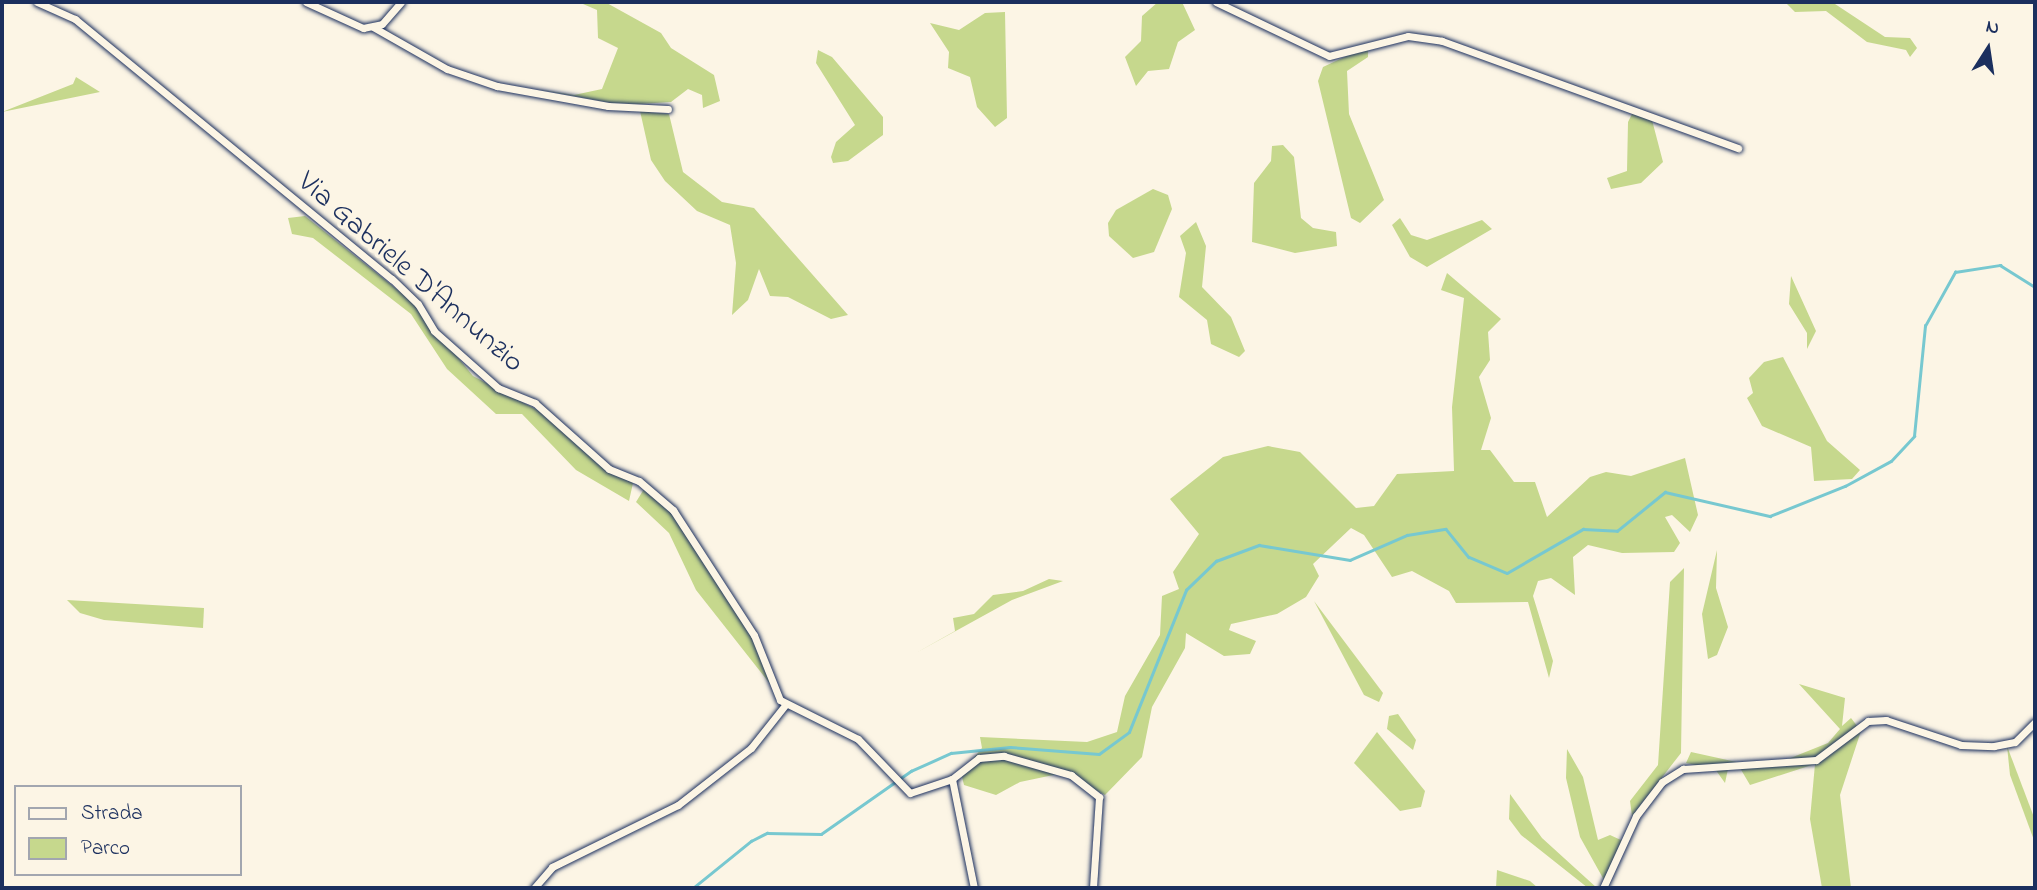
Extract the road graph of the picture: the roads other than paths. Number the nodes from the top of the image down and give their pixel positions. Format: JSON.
{"nodes":[{"id":1,"x":37,"y":2,"type":"edge"},
{"id":2,"x":306,"y":2,"type":"edge"},
{"id":3,"x":401,"y":2,"type":"edge"},
{"id":4,"x":1216,"y":2,"type":"edge"},
{"id":5,"x":373,"y":27,"type":"junction"},
{"id":6,"x":668,"y":109,"type":"dead end"},
{"id":7,"x":1738,"y":148,"type":"dead end"},
{"id":8,"x":786,"y":704,"type":"junction"},
{"id":9,"x":2035,"y":722,"type":"edge"},
{"id":10,"x":951,"y":779,"type":"junction"},
{"id":11,"x":534,"y":888,"type":"edge"},
{"id":12,"x":974,"y":888,"type":"edge"},
{"id":13,"x":1093,"y":888,"type":"edge"},
{"id":14,"x":1604,"y":888,"type":"edge"}],
"edges":[{"from":1,"to":8,"type":"street","name":"Via Gabriele D'Annunzio"},
{"from":2,"to":5,"type":"street"},
{"from":3,"to":5,"type":"street"},
{"from":4,"to":7,"type":"street"},
{"from":5,"to":6,"type":"street"},
{"from":8,"to":10,"type":"street"},
{"from":8,"to":11,"type":"street"},
{"from":9,"to":14,"type":"street"},
{"from":10,"to":12,"type":"street"},
{"from":10,"to":13,"type":"street"}]}
